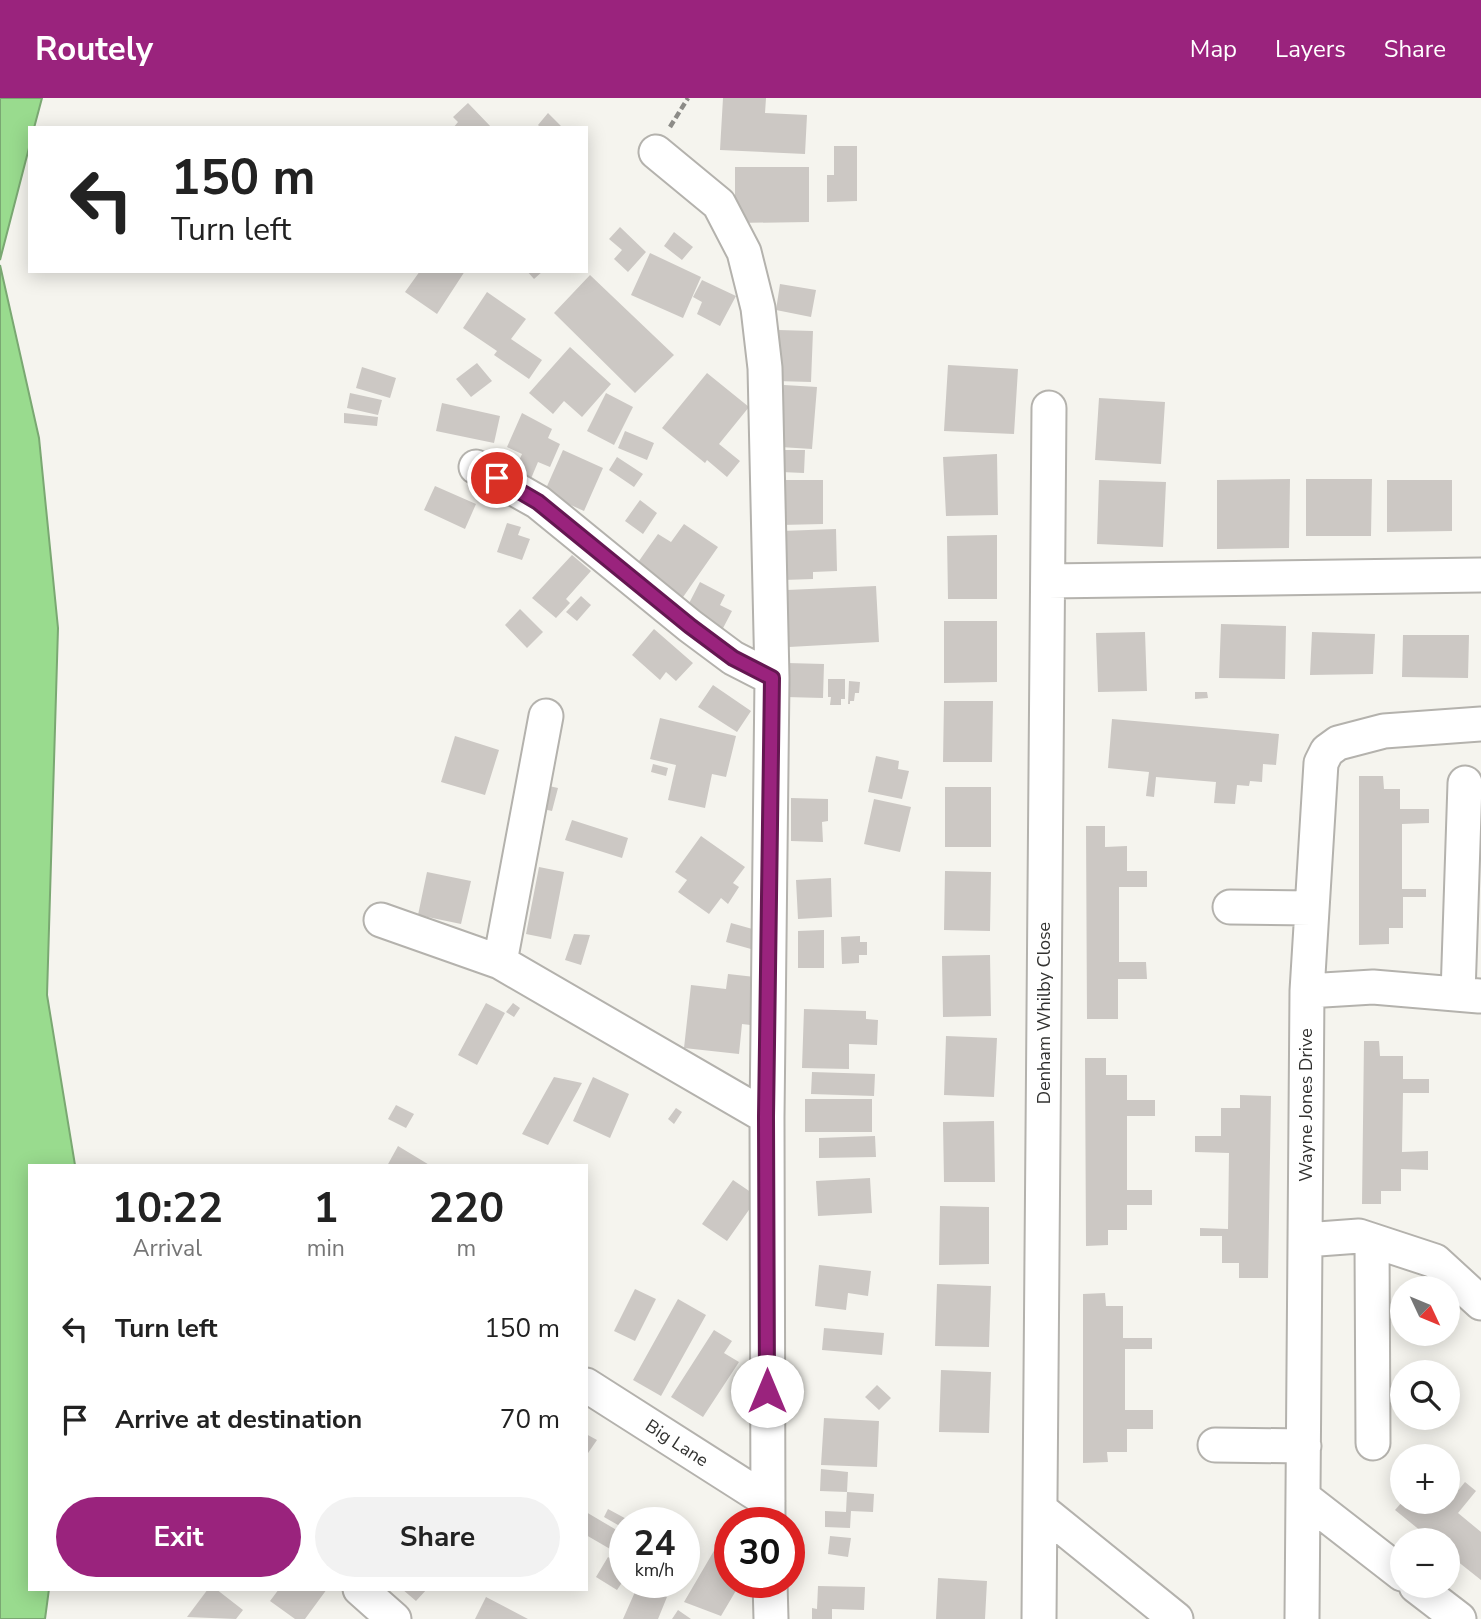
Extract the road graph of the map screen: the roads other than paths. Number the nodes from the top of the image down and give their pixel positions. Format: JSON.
{"nodes":[{"id":1,"x":656,"y":152,"type":"dead end"},
{"id":2,"x":1049,"y":408,"type":"dead end"},
{"id":3,"x":476,"y":467,"type":"dead end"},
{"id":4,"x":1481,"y":575,"type":"edge"},
{"id":5,"x":1048,"y":581,"type":"junction"},
{"id":6,"x":772,"y":678,"type":"junction"},
{"id":7,"x":546,"y":716,"type":"dead end"},
{"id":8,"x":1481,"y":724,"type":"edge"},
{"id":9,"x":1465,"y":783,"type":"dead end"},
{"id":10,"x":1230,"y":907,"type":"dead end"},
{"id":11,"x":1311,"y":908,"type":"junction"},
{"id":12,"x":381,"y":920,"type":"dead end"},
{"id":13,"x":500,"y":962,"type":"junction"},
{"id":14,"x":1307,"y":991,"type":"junction"},
{"id":15,"x":1470,"y":995,"type":"edge"},
{"id":16,"x":766,"y":1117,"type":"junction"},
{"id":17,"x":1305,"y":1240,"type":"junction"},
{"id":18,"x":1373,"y":1241,"type":"junction"},
{"id":19,"x":1481,"y":1303,"type":"edge"},
{"id":20,"x":588,"y":1386,"type":"edge"},
{"id":21,"x":1373,"y":1443,"type":"dead end"},
{"id":22,"x":1215,"y":1445,"type":"dead end"},
{"id":23,"x":1304,"y":1446,"type":"junction"},
{"id":24,"x":1303,"y":1497,"type":"junction"},
{"id":25,"x":761,"y":1507,"type":"edge"},
{"id":26,"x":768,"y":1507,"type":"edge"},
{"id":27,"x":1040,"y":1508,"type":"junction"},
{"id":28,"x":1390,"y":1565,"type":"edge"},
{"id":29,"x":362,"y":1591,"type":"edge"},
{"id":30,"x":770,"y":1598,"type":"edge"},
{"id":31,"x":1432,"y":1598,"type":"edge"},
{"id":32,"x":394,"y":1619,"type":"edge"},
{"id":33,"x":771,"y":1619,"type":"edge"},
{"id":34,"x":1039,"y":1619,"type":"edge"},
{"id":35,"x":1176,"y":1619,"type":"edge"},
{"id":36,"x":1303,"y":1619,"type":"edge"},
{"id":37,"x":1459,"y":1619,"type":"edge"}],
"edges":[{"from":1,"to":6,"type":"street"},
{"from":2,"to":5,"type":"street","name":"Denham Whilby Close"},
{"from":3,"to":6,"type":"street"},
{"from":4,"to":5,"type":"street"},
{"from":5,"to":27,"type":"street","name":"Denham Whilby Close"},
{"from":6,"to":16,"type":"street"},
{"from":7,"to":13,"type":"street"},
{"from":8,"to":11,"type":"street","name":"Wayne Jones Drive"},
{"from":9,"to":15,"type":"street"},
{"from":10,"to":11,"type":"street"},
{"from":11,"to":14,"type":"street","name":"Wayne Jones Drive"},
{"from":12,"to":13,"type":"street"},
{"from":13,"to":16,"type":"street"},
{"from":14,"to":15,"type":"street"},
{"from":14,"to":17,"type":"street","name":"Wayne Jones Drive"},
{"from":16,"to":26,"type":"street"},
{"from":17,"to":18,"type":"street"},
{"from":17,"to":23,"type":"street","name":"Wayne Jones Drive"},
{"from":18,"to":19,"type":"street"},
{"from":18,"to":21,"type":"street"},
{"from":20,"to":25,"type":"street","name":"Big Lane"},
{"from":22,"to":23,"type":"street"},
{"from":23,"to":24,"type":"street","name":"Wayne Jones Drive"},
{"from":24,"to":28,"type":"street"},
{"from":24,"to":36,"type":"street","name":"Wayne Jones Drive"},
{"from":27,"to":34,"type":"street","name":"Denham Whilby Close"},
{"from":27,"to":35,"type":"street"},
{"from":29,"to":32,"type":"street"},
{"from":30,"to":33,"type":"street"},
{"from":31,"to":37,"type":"street"}]}
